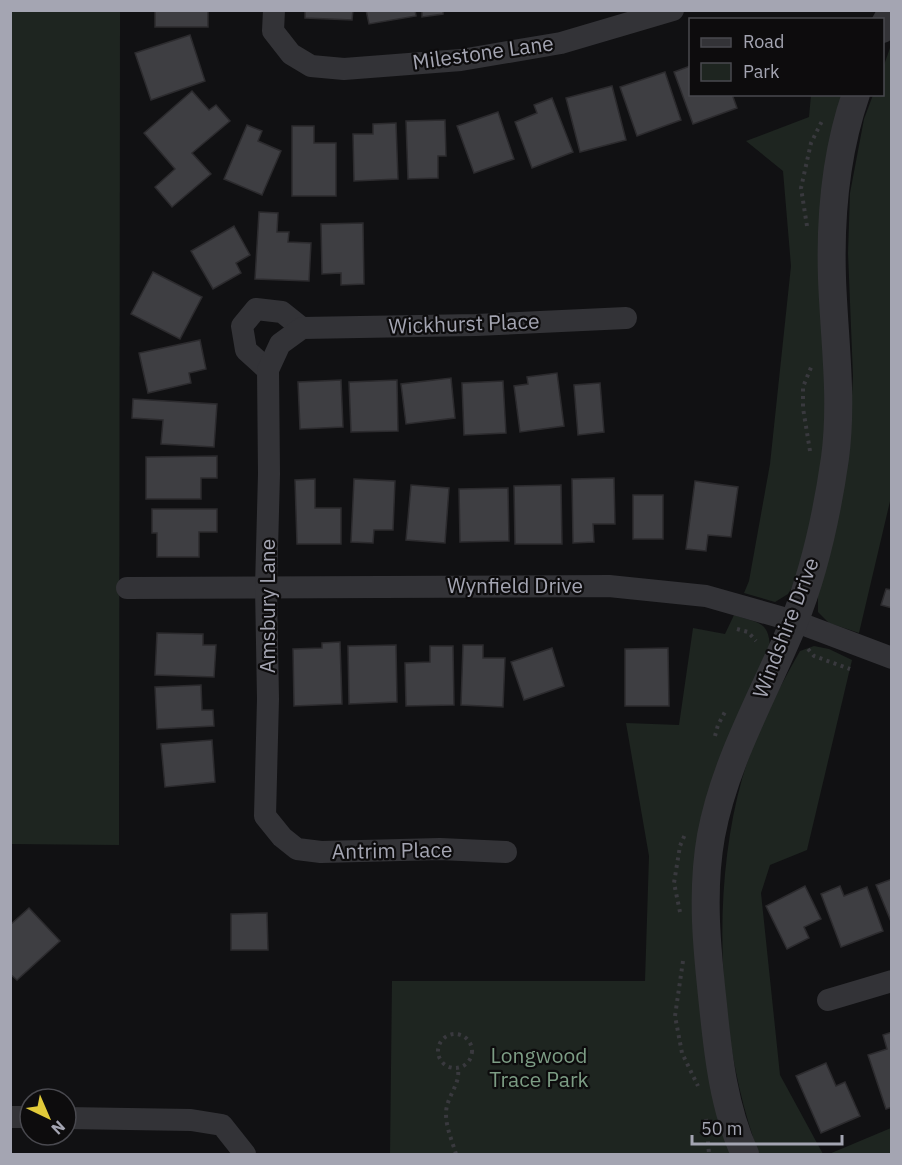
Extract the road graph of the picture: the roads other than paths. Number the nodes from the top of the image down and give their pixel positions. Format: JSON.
{"nodes":[{"id":1,"x":274,"y":10,"type":"edge"},
{"id":2,"x":673,"y":10,"type":"edge"},
{"id":3,"x":856,"y":96,"type":"edge"},
{"id":4,"x":626,"y":318,"type":"dead end"},
{"id":5,"x":302,"y":328,"type":"junction"},
{"id":6,"x":268,"y":370,"type":"junction"},
{"id":7,"x":266,"y":587,"type":"junction"},
{"id":8,"x":127,"y":588,"type":"dead end"},
{"id":9,"x":794,"y":621,"type":"junction"},
{"id":10,"x":891,"y":658,"type":"edge"},
{"id":11,"x":282,"y":837,"type":"joint"},
{"id":12,"x":506,"y":852,"type":"dead end"},
{"id":13,"x":891,"y":981,"type":"edge"},
{"id":14,"x":828,"y":1000,"type":"dead end"},
{"id":15,"x":78,"y":1118,"type":"edge"},
{"id":16,"x":245,"y":1155,"type":"edge"},
{"id":17,"x":745,"y":1155,"type":"edge"}],
"edges":[{"from":1,"to":2,"type":"street","name":"Milestone Lane"},
{"from":3,"to":9,"type":"street","name":"Windshire Drive"},
{"from":4,"to":5,"type":"street","name":"Wickhurst Place"},
{"from":5,"to":6,"type":"street","name":"Amsbury Lane"},
{"from":5,"to":6,"type":"street"},
{"from":6,"to":7,"type":"street","name":"Amsbury Lane"},
{"from":7,"to":8,"type":"street","name":"Wynfield Drive"},
{"from":7,"to":9,"type":"street","name":"Wynfield Drive"},
{"from":7,"to":11,"type":"street","name":"Amsbury Lane"},
{"from":9,"to":10,"type":"street","name":"Wynfield Drive"},
{"from":9,"to":17,"type":"street","name":"Windshire Drive"},
{"from":11,"to":12,"type":"street","name":"Antrim Place"},
{"from":13,"to":14,"type":"street"},
{"from":15,"to":16,"type":"street"}]}
